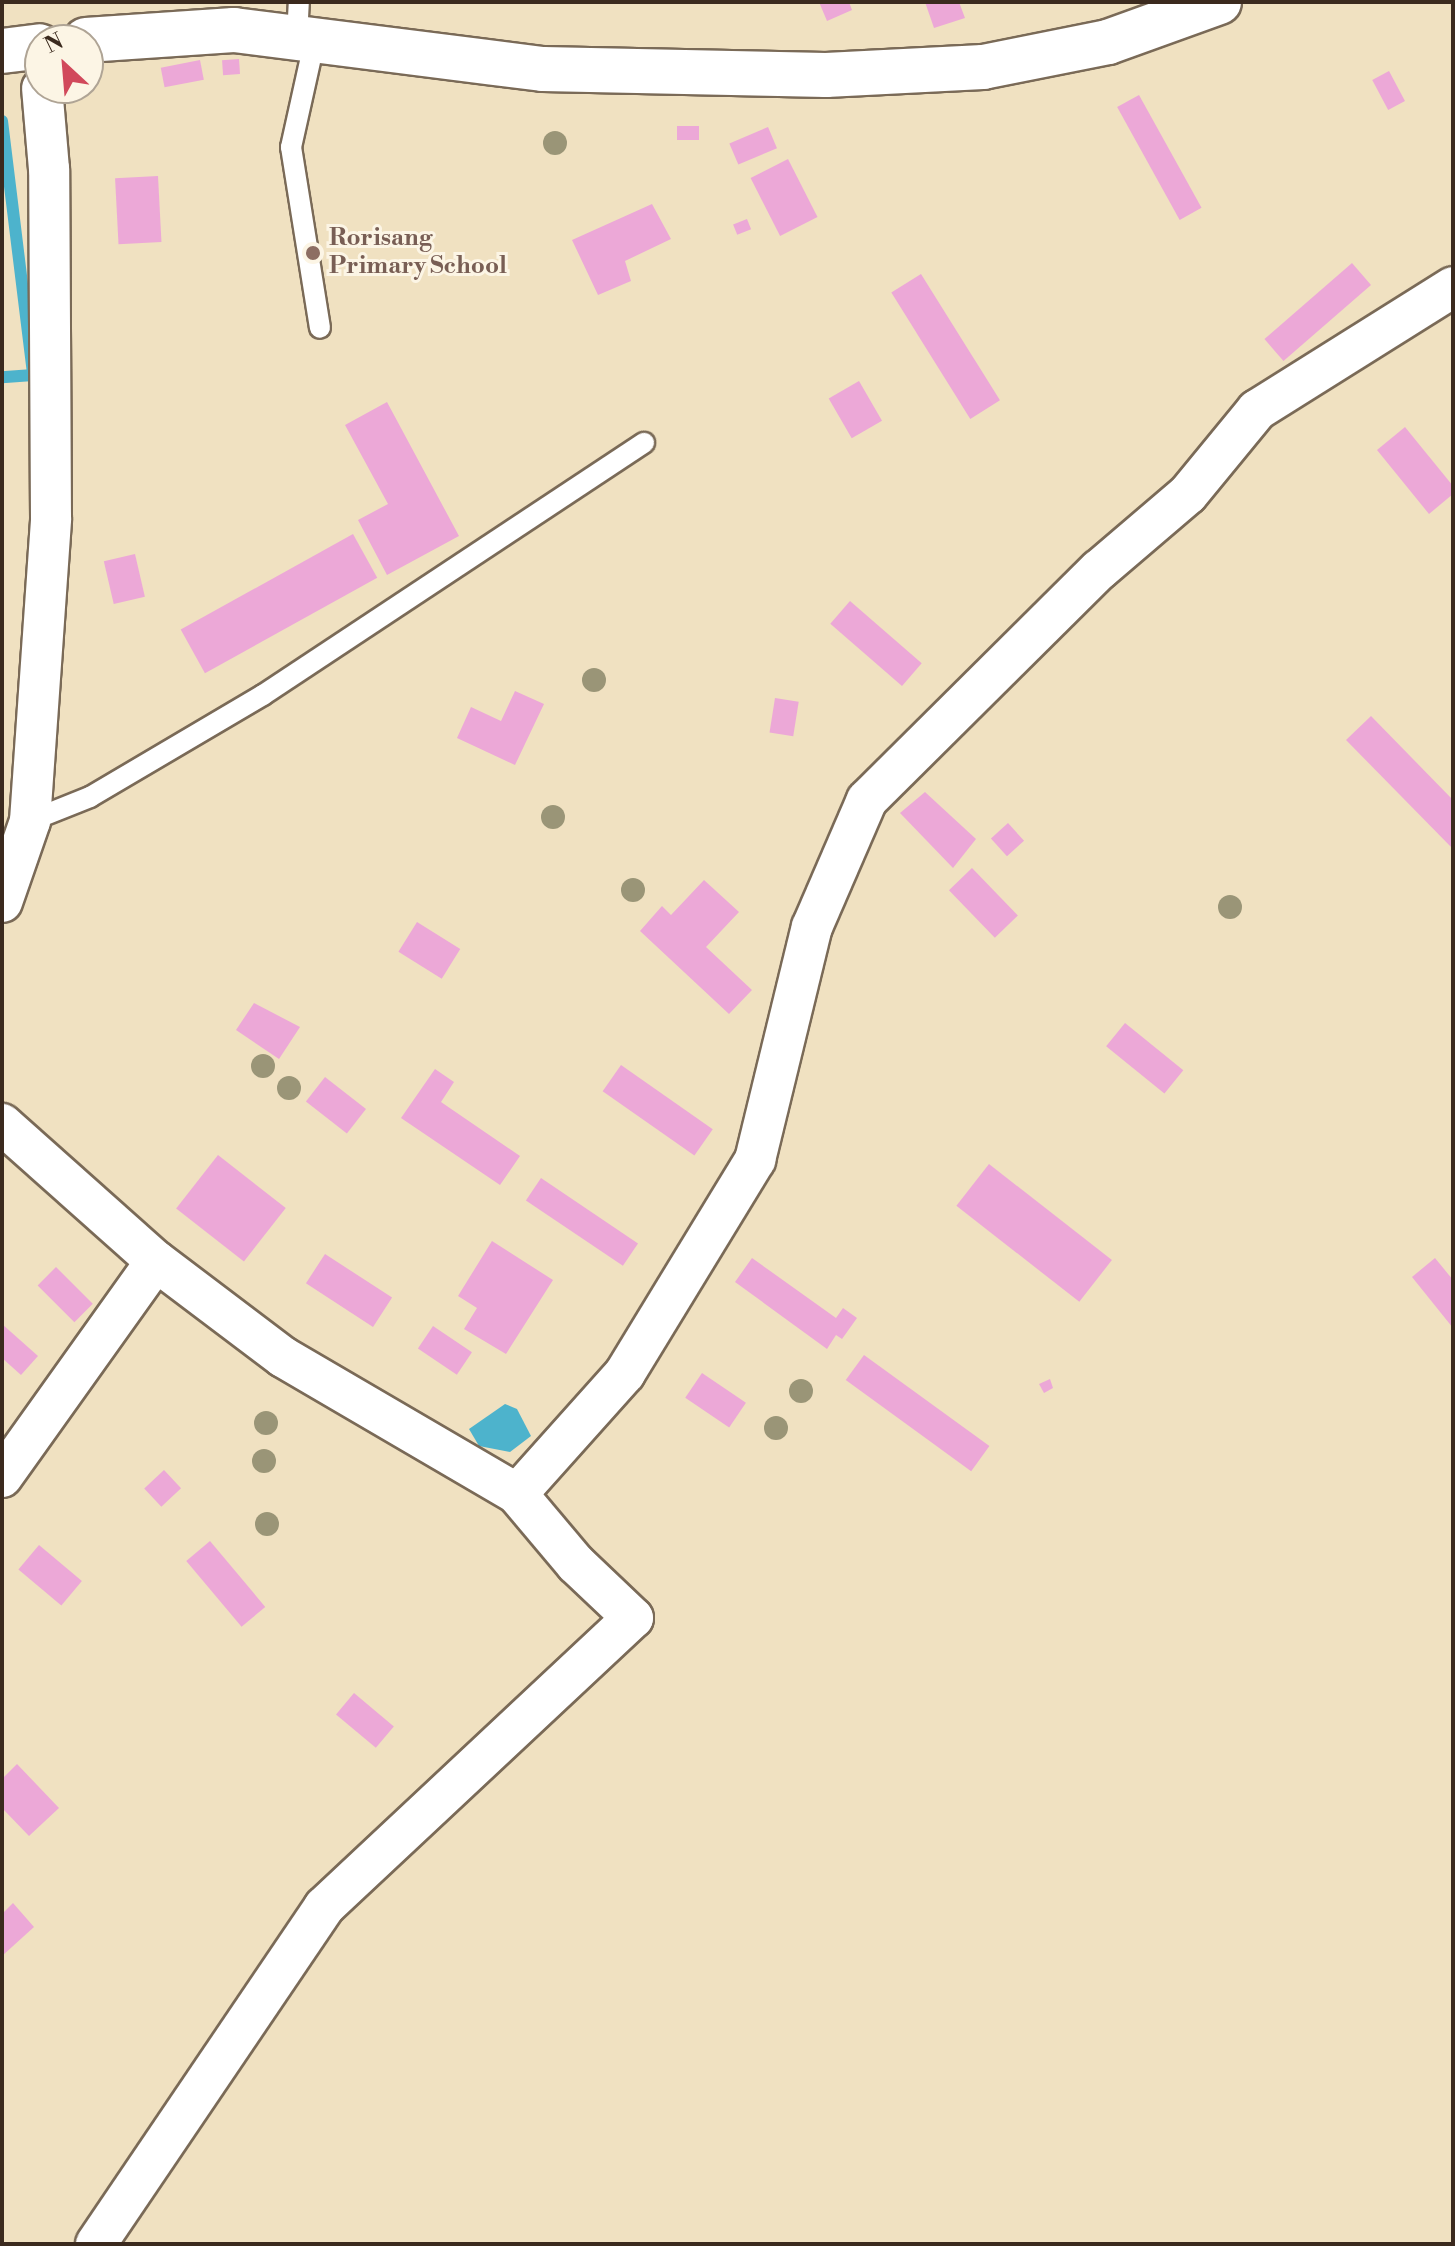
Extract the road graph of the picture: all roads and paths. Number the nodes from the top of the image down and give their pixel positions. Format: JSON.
{"nodes":[{"id":1,"x":1219,"y":2,"type":"edge"},
{"id":2,"x":304,"y":26,"type":"edge"},
{"id":3,"x":104,"y":39,"type":"edge"},
{"id":4,"x":39,"y":104,"type":"edge"},
{"id":5,"x":1453,"y":287,"type":"edge"},
{"id":6,"x":320,"y":328,"type":"dead end"},
{"id":7,"x":644,"y":443,"type":"dead end"},
{"id":8,"x":30,"y":821,"type":"junction"},
{"id":9,"x":2,"y":902,"type":"edge"},
{"id":10,"x":2,"y":1124,"type":"edge"},
{"id":11,"x":156,"y":1261,"type":"junction"},
{"id":12,"x":2,"y":1477,"type":"edge"},
{"id":13,"x":517,"y":1494,"type":"junction"},
{"id":14,"x":96,"y":2244,"type":"edge"}],
"edges":[{"from":1,"to":2,"type":"street"},
{"from":2,"to":3,"type":"street"},
{"from":2,"to":6,"type":"lane"},
{"from":4,"to":8,"type":"street"},
{"from":5,"to":13,"type":"street"},
{"from":7,"to":8,"type":"lane"},
{"from":8,"to":9,"type":"street"},
{"from":10,"to":11,"type":"street"},
{"from":11,"to":12,"type":"street"},
{"from":11,"to":13,"type":"street"},
{"from":13,"to":14,"type":"street"}]}
